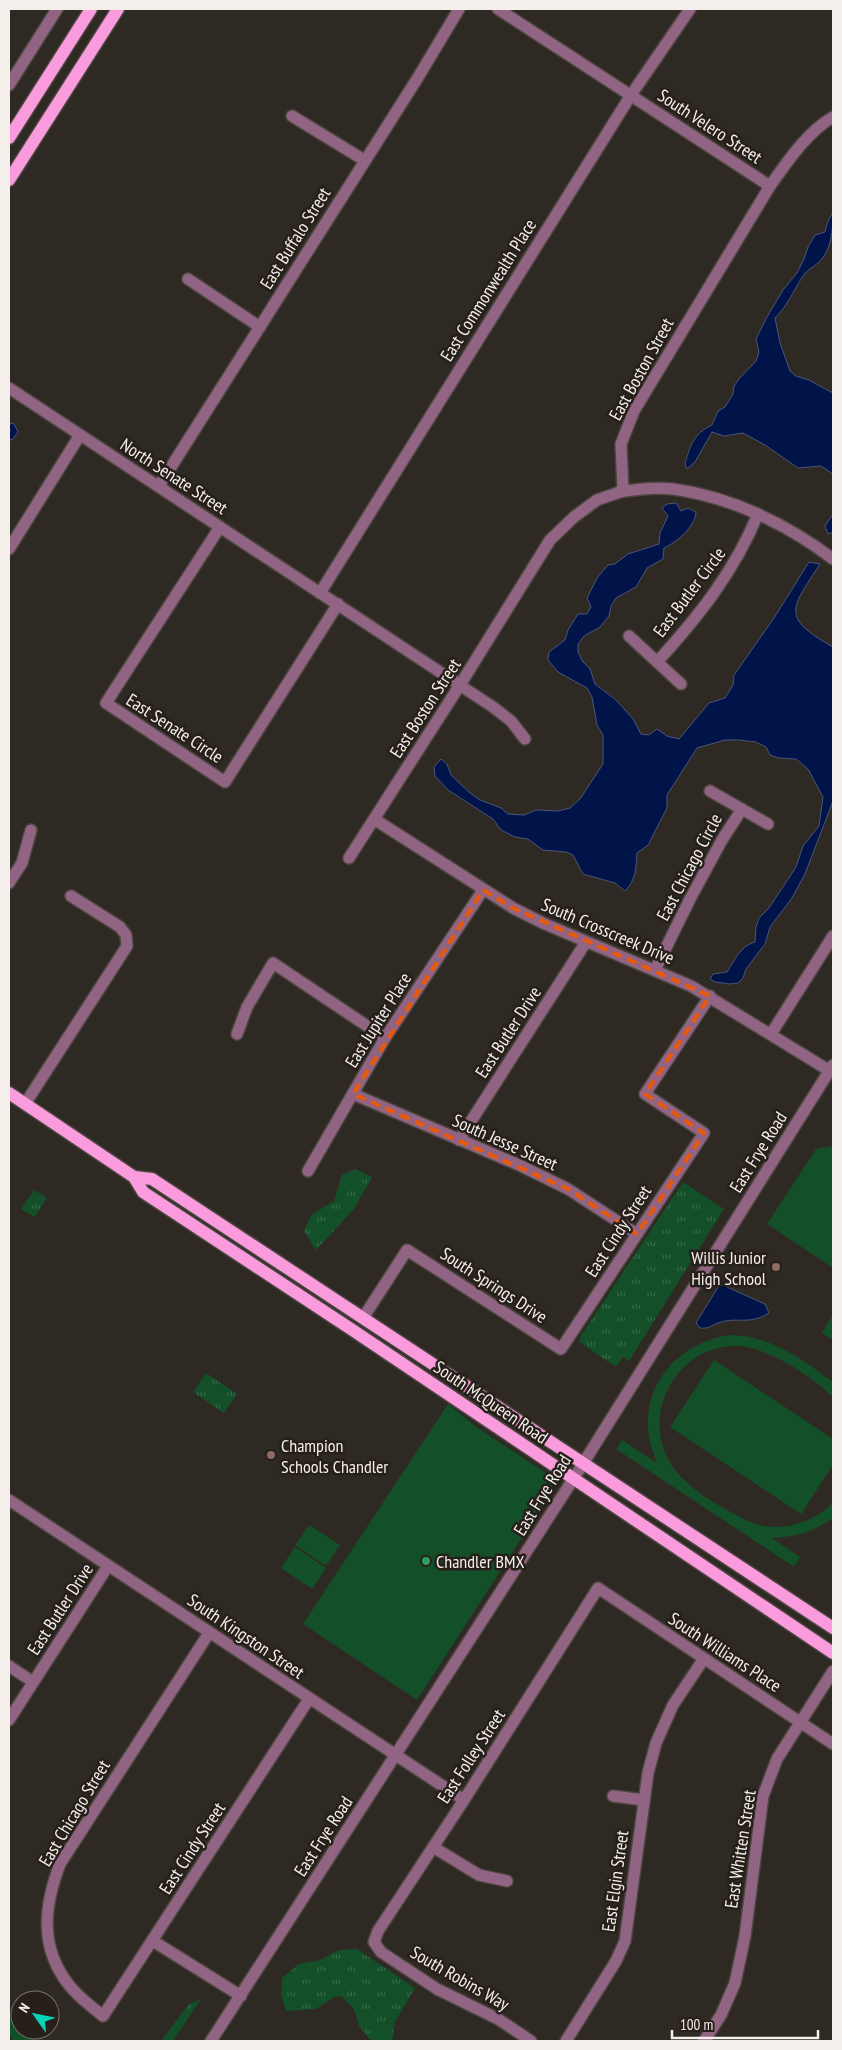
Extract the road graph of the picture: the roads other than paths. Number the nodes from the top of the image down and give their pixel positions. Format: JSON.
{"nodes":[{"id":1,"x":58,"y":9,"type":"edge"},
{"id":2,"x":91,"y":9,"type":"edge"},
{"id":3,"x":118,"y":9,"type":"edge"},
{"id":4,"x":459,"y":9,"type":"edge"},
{"id":5,"x":498,"y":9,"type":"edge"},
{"id":6,"x":690,"y":9,"type":"edge"},
{"id":7,"x":9,"y":85,"type":"edge"},
{"id":8,"x":631,"y":95,"type":"junction"},
{"id":9,"x":292,"y":116,"type":"dead end"},
{"id":10,"x":833,"y":117,"type":"edge"},
{"id":11,"x":9,"y":138,"type":"edge"},
{"id":12,"x":364,"y":160,"type":"junction"},
{"id":13,"x":9,"y":180,"type":"edge"},
{"id":14,"x":770,"y":186,"type":"junction"},
{"id":15,"x":188,"y":279,"type":"dead end"},
{"id":16,"x":260,"y":327,"type":"junction"},
{"id":17,"x":9,"y":388,"type":"edge"},
{"id":18,"x":80,"y":435,"type":"junction"},
{"id":19,"x":159,"y":486,"type":"junction"},
{"id":20,"x":619,"y":492,"type":"junction"},
{"id":21,"x":758,"y":514,"type":"junction"},
{"id":22,"x":220,"y":527,"type":"junction"},
{"id":23,"x":9,"y":549,"type":"edge"},
{"id":24,"x":833,"y":560,"type":"edge"},
{"id":25,"x":320,"y":593,"type":"junction"},
{"id":26,"x":338,"y":604,"type":"junction"},
{"id":27,"x":630,"y":636,"type":"dead end"},
{"id":28,"x":657,"y":662,"type":"junction"},
{"id":29,"x":681,"y":684,"type":"dead end"},
{"id":30,"x":460,"y":685,"type":"junction"},
{"id":31,"x":525,"y":739,"type":"dead end"},
{"id":32,"x":710,"y":791,"type":"dead end"},
{"id":33,"x":742,"y":809,"type":"junction"},
{"id":34,"x":374,"y":819,"type":"junction"},
{"id":35,"x":768,"y":824,"type":"dead end"},
{"id":36,"x":31,"y":830,"type":"dead end"},
{"id":37,"x":349,"y":858,"type":"dead end"},
{"id":38,"x":9,"y":883,"type":"edge"},
{"id":39,"x":483,"y":890,"type":"junction"},
{"id":40,"x":71,"y":896,"type":"dead end"},
{"id":41,"x":833,"y":936,"type":"edge"},
{"id":42,"x":586,"y":942,"type":"junction"},
{"id":43,"x":655,"y":970,"type":"junction"},
{"id":44,"x":710,"y":996,"type":"junction"},
{"id":45,"x":237,"y":1034,"type":"dead end"},
{"id":46,"x":771,"y":1034,"type":"junction"},
{"id":47,"x":385,"y":1038,"type":"junction"},
{"id":48,"x":831,"y":1068,"type":"edge"},
{"id":49,"x":9,"y":1093,"type":"edge"},
{"id":50,"x":353,"y":1094,"type":"junction"},
{"id":51,"x":25,"y":1104,"type":"junction"},
{"id":52,"x":459,"y":1140,"type":"junction"},
{"id":53,"x":308,"y":1171,"type":"dead end"},
{"id":54,"x":134,"y":1177,"type":"junction"},
{"id":55,"x":637,"y":1234,"type":"junction"},
{"id":56,"x":362,"y":1318,"type":"junction"},
{"id":57,"x":354,"y":1331,"type":"junction"},
{"id":58,"x":561,"y":1349,"type":"joint"},
{"id":59,"x":582,"y":1463,"type":"junction"},
{"id":60,"x":574,"y":1478,"type":"junction"},
{"id":61,"x":9,"y":1500,"type":"edge"},
{"id":62,"x":108,"y":1566,"type":"junction"},
{"id":63,"x":598,"y":1588,"type":"joint"},
{"id":64,"x":833,"y":1628,"type":"edge"},
{"id":65,"x":209,"y":1632,"type":"junction"},
{"id":66,"x":833,"y":1653,"type":"edge"},
{"id":67,"x":704,"y":1660,"type":"junction"},
{"id":68,"x":9,"y":1666,"type":"edge"},
{"id":69,"x":833,"y":1671,"type":"edge"},
{"id":70,"x":34,"y":1682,"type":"junction"},
{"id":71,"x":309,"y":1699,"type":"junction"},
{"id":72,"x":9,"y":1720,"type":"edge"},
{"id":73,"x":799,"y":1722,"type":"junction"},
{"id":74,"x":833,"y":1744,"type":"edge"},
{"id":75,"x":395,"y":1756,"type":"junction"},
{"id":76,"x":613,"y":1796,"type":"dead end"},
{"id":77,"x":464,"y":1800,"type":"junction"},
{"id":78,"x":644,"y":1800,"type":"junction"},
{"id":79,"x":433,"y":1847,"type":"junction"},
{"id":80,"x":507,"y":1881,"type":"dead end"},
{"id":81,"x":153,"y":1941,"type":"junction"},
{"id":82,"x":374,"y":1942,"type":"joint"},
{"id":83,"x":241,"y":1996,"type":"junction"},
{"id":84,"x":103,"y":2016,"type":"joint"},
{"id":85,"x":211,"y":2041,"type":"edge"},
{"id":86,"x":531,"y":2041,"type":"edge"},
{"id":87,"x":566,"y":2041,"type":"edge"},
{"id":88,"x":704,"y":2041,"type":"edge"}],
"edges":[{"from":1,"to":7,"type":"street"},
{"from":2,"to":11,"type":"main road"},
{"from":3,"to":13,"type":"main road"},
{"from":4,"to":12,"type":"street","name":"East Buffalo Street"},
{"from":5,"to":8,"type":"street","name":"South Velero Street"},
{"from":6,"to":8,"type":"street","name":"East Commonwealth Place"},
{"from":8,"to":14,"type":"street","name":"South Velero Street"},
{"from":8,"to":25,"type":"street","name":"East Commonwealth Place"},
{"from":9,"to":12,"type":"street"},
{"from":10,"to":14,"type":"street","name":"East Boston Street"},
{"from":12,"to":16,"type":"street","name":"East Buffalo Street"},
{"from":14,"to":20,"type":"street","name":"East Boston Street"},
{"from":15,"to":16,"type":"street"},
{"from":16,"to":19,"type":"street","name":"East Buffalo Street"},
{"from":17,"to":18,"type":"street","name":"North Senate Street"},
{"from":18,"to":19,"type":"street","name":"North Senate Street"},
{"from":18,"to":23,"type":"street"},
{"from":19,"to":22,"type":"street","name":"North Senate Street"},
{"from":20,"to":21,"type":"street"},
{"from":20,"to":30,"type":"street","name":"East Boston Street"},
{"from":21,"to":24,"type":"street"},
{"from":21,"to":28,"type":"street","name":"East Butler Circle"},
{"from":22,"to":25,"type":"street","name":"North Senate Street"},
{"from":22,"to":26,"type":"street","name":"East Senate Circle"},
{"from":25,"to":26,"type":"street","name":"North Senate Street"},
{"from":26,"to":30,"type":"street","name":"North Senate Street"},
{"from":27,"to":28,"type":"street","name":"East Butler Circle"},
{"from":28,"to":29,"type":"street","name":"East Butler Circle"},
{"from":30,"to":31,"type":"street","name":"North Senate Street"},
{"from":30,"to":34,"type":"street","name":"East Boston Street"},
{"from":32,"to":33,"type":"street","name":"East Chicago Circle"},
{"from":33,"to":35,"type":"street","name":"East Chicago Circle"},
{"from":33,"to":43,"type":"street","name":"East Chicago Circle"},
{"from":34,"to":37,"type":"street","name":"East Boston Street"},
{"from":34,"to":39,"type":"street","name":"South Crosscreek Drive"},
{"from":36,"to":38,"type":"street"},
{"from":39,"to":42,"type":"street","name":"South Crosscreek Drive"},
{"from":39,"to":47,"type":"street","name":"East Jupiter Place"},
{"from":40,"to":51,"type":"street"},
{"from":41,"to":46,"type":"street"},
{"from":42,"to":43,"type":"street","name":"South Crosscreek Drive"},
{"from":42,"to":52,"type":"street","name":"East Butler Drive"},
{"from":43,"to":44,"type":"street","name":"South Crosscreek Drive"},
{"from":44,"to":46,"type":"street","name":"South Crosscreek Drive"},
{"from":44,"to":55,"type":"street","name":"East Cindy Street"},
{"from":45,"to":47,"type":"street"},
{"from":46,"to":48,"type":"street","name":"South Crosscreek Drive"},
{"from":47,"to":50,"type":"street","name":"East Jupiter Place"},
{"from":48,"to":59,"type":"street","name":"East Frye Road"},
{"from":49,"to":51,"type":"main road","name":"South McQueen Road"},
{"from":50,"to":52,"type":"street","name":"South Jesse Street"},
{"from":50,"to":53,"type":"street","name":"East Jupiter Place"},
{"from":51,"to":54,"type":"main road","name":"South McQueen Road"},
{"from":52,"to":55,"type":"street","name":"South Jesse Street"},
{"from":54,"to":56,"type":"main road","name":"South McQueen Road"},
{"from":54,"to":57,"type":"main road","name":"South McQueen Road"},
{"from":55,"to":58,"type":"street","name":"East Cindy Street"},
{"from":56,"to":57,"type":"main road"},
{"from":56,"to":58,"type":"street","name":"South Springs Drive"},
{"from":56,"to":59,"type":"main road","name":"South McQueen Road"},
{"from":57,"to":60,"type":"main road","name":"South McQueen Road"},
{"from":59,"to":60,"type":"street","name":"East Frye Road"},
{"from":59,"to":64,"type":"main road","name":"South McQueen Road"},
{"from":60,"to":66,"type":"main road","name":"South McQueen Road"},
{"from":60,"to":75,"type":"street","name":"East Frye Road"},
{"from":61,"to":62,"type":"street","name":"South Kingston Street"},
{"from":62,"to":65,"type":"street","name":"South Kingston Street"},
{"from":62,"to":70,"type":"street","name":"East Butler Drive"},
{"from":63,"to":67,"type":"street","name":"South Williams Place"},
{"from":63,"to":77,"type":"street","name":"East Folley Street"},
{"from":65,"to":71,"type":"street","name":"South Kingston Street"},
{"from":65,"to":84,"type":"street","name":"East Chicago Street"},
{"from":67,"to":73,"type":"street","name":"South Williams Place"},
{"from":67,"to":78,"type":"street","name":"East Elgin Street"},
{"from":68,"to":70,"type":"street"},
{"from":69,"to":73,"type":"street","name":"East Whitten Street"},
{"from":70,"to":72,"type":"street","name":"East Butler Drive"},
{"from":71,"to":75,"type":"street","name":"South Kingston Street"},
{"from":71,"to":81,"type":"street","name":"East Cindy Street"},
{"from":73,"to":74,"type":"street","name":"South Williams Place"},
{"from":73,"to":88,"type":"street","name":"East Whitten Street"},
{"from":75,"to":77,"type":"street","name":"South Kingston Street"},
{"from":75,"to":83,"type":"street","name":"East Frye Road"},
{"from":76,"to":78,"type":"street"},
{"from":77,"to":79,"type":"street","name":"East Folley Street"},
{"from":78,"to":87,"type":"street","name":"East Elgin Street"},
{"from":79,"to":80,"type":"street"},
{"from":79,"to":82,"type":"street","name":"East Folley Street"},
{"from":81,"to":83,"type":"street"},
{"from":81,"to":84,"type":"street","name":"East Cindy Street"},
{"from":82,"to":86,"type":"street","name":"South Robins Way"},
{"from":83,"to":85,"type":"street","name":"East Frye Road"}]}
